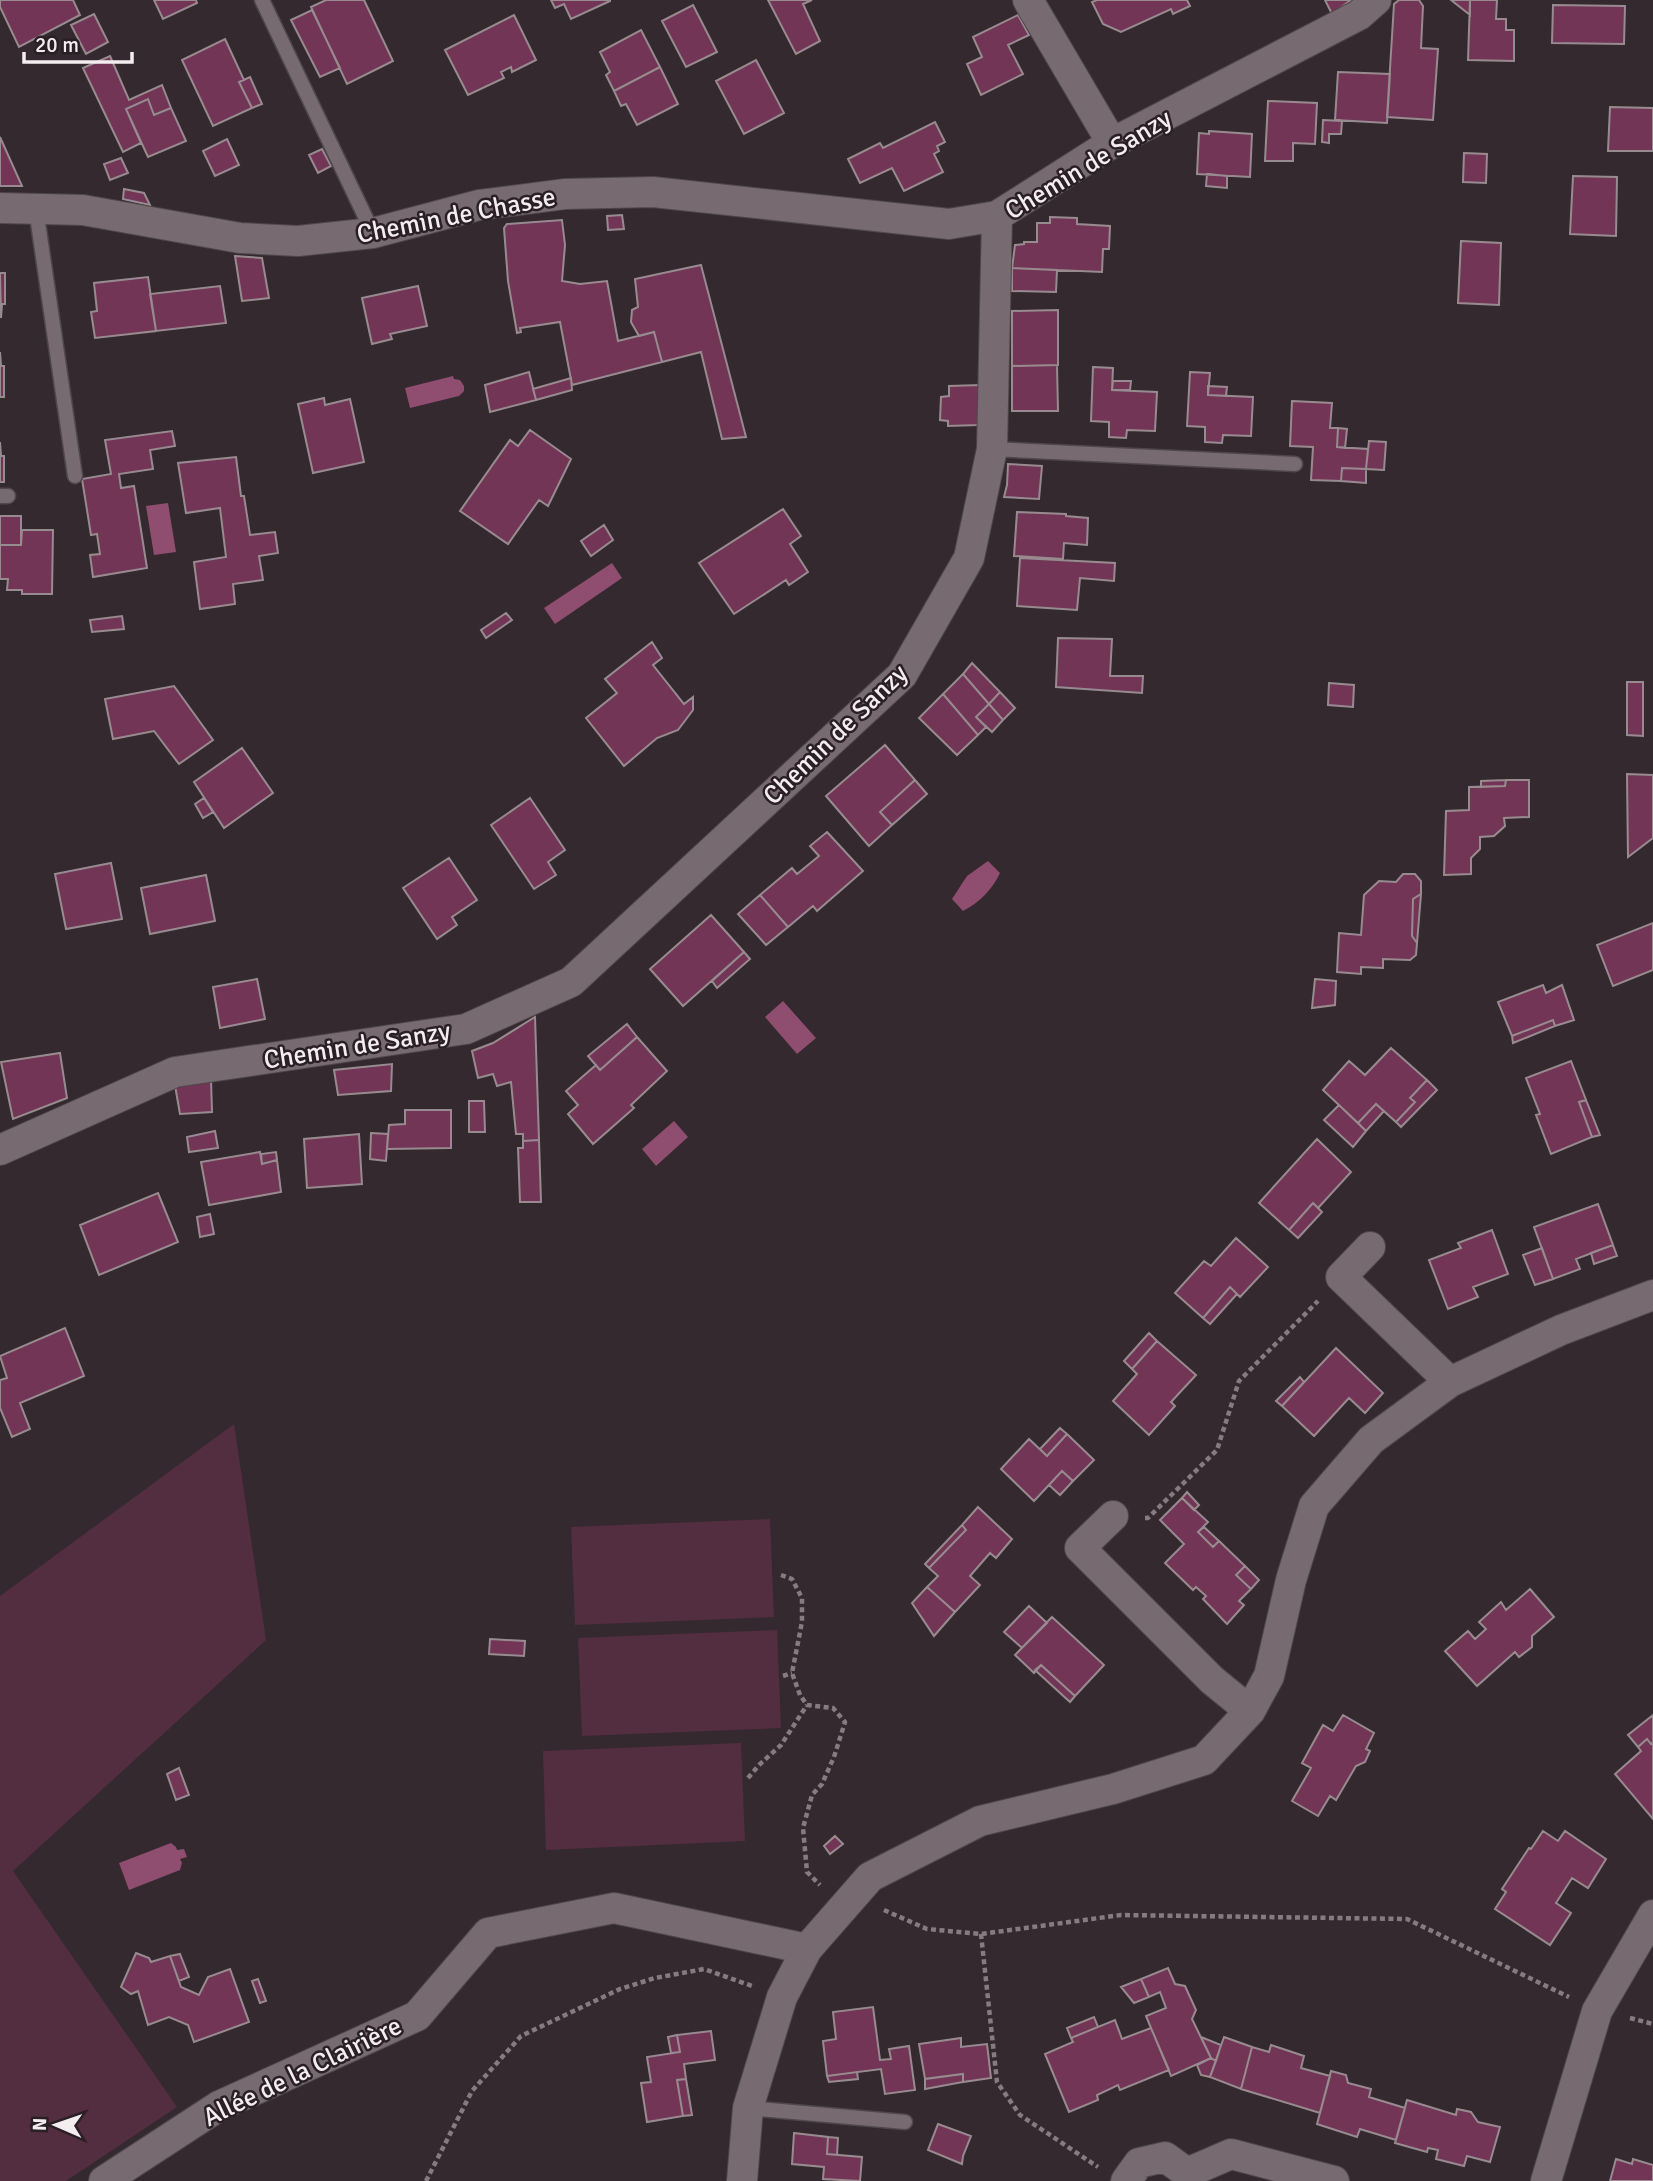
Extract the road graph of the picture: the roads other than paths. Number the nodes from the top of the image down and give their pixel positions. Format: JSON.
{"nodes":[{"id":1,"x":262,"y":0,"type":"edge"},
{"id":2,"x":1028,"y":0,"type":"edge"},
{"id":3,"x":1376,"y":0,"type":"edge"},
{"id":4,"x":1112,"y":143,"type":"junction"},
{"id":5,"x":0,"y":208,"type":"edge"},
{"id":6,"x":36,"y":209,"type":"junction"},
{"id":7,"x":997,"y":216,"type":"junction"},
{"id":8,"x":373,"y":233,"type":"junction"},
{"id":9,"x":992,"y":449,"type":"junction"},
{"id":10,"x":1295,"y":464,"type":"dead end"},
{"id":11,"x":75,"y":476,"type":"dead end"},
{"id":12,"x":0,"y":1150,"type":"edge"},
{"id":13,"x":1370,"y":1247,"type":"dead end"},
{"id":14,"x":1653,"y":1295,"type":"edge"},
{"id":15,"x":1450,"y":1382,"type":"junction"},
{"id":16,"x":1113,"y":1516,"type":"road end"},
{"id":17,"x":1250,"y":1711,"type":"junction"},
{"id":18,"x":1653,"y":1915,"type":"edge"},
{"id":19,"x":807,"y":1949,"type":"junction"},
{"id":20,"x":748,"y":2108,"type":"junction"},
{"id":21,"x":905,"y":2122,"type":"dead end"},
{"id":22,"x":1117,"y":2177,"type":"edge"},
{"id":23,"x":1188,"y":2177,"type":"edge"},
{"id":24,"x":104,"y":2181,"type":"edge"},
{"id":25,"x":743,"y":2181,"type":"edge"},
{"id":26,"x":1334,"y":2181,"type":"edge"},
{"id":27,"x":1546,"y":2181,"type":"edge"}],
"edges":[{"from":1,"to":8,"type":"lane"},
{"from":2,"to":4,"type":"street"},
{"from":3,"to":4,"type":"street","name":"Chemin de Sanzy"},
{"from":4,"to":7,"type":"street","name":"Chemin de Sanzy"},
{"from":5,"to":6,"type":"street","name":"Chemin de Chasse"},
{"from":6,"to":8,"type":"street","name":"Chemin de Chasse"},
{"from":6,"to":11,"type":"lane"},
{"from":7,"to":8,"type":"street","name":"Chemin de Chasse"},
{"from":7,"to":9,"type":"street","name":"Chemin de Sanzy"},
{"from":9,"to":10,"type":"lane"},
{"from":9,"to":12,"type":"street","name":"Chemin de Sanzy"},
{"from":13,"to":15,"type":"street"},
{"from":14,"to":15,"type":"street"},
{"from":15,"to":17,"type":"street"},
{"from":16,"to":17,"type":"street"},
{"from":17,"to":19,"type":"street"},
{"from":18,"to":27,"type":"street"},
{"from":19,"to":20,"type":"street"},
{"from":19,"to":24,"type":"street","name":"Allée de la Clairière"},
{"from":20,"to":21,"type":"lane"},
{"from":20,"to":25,"type":"street"},
{"from":22,"to":23,"type":"street"},
{"from":23,"to":26,"type":"street"}]}
